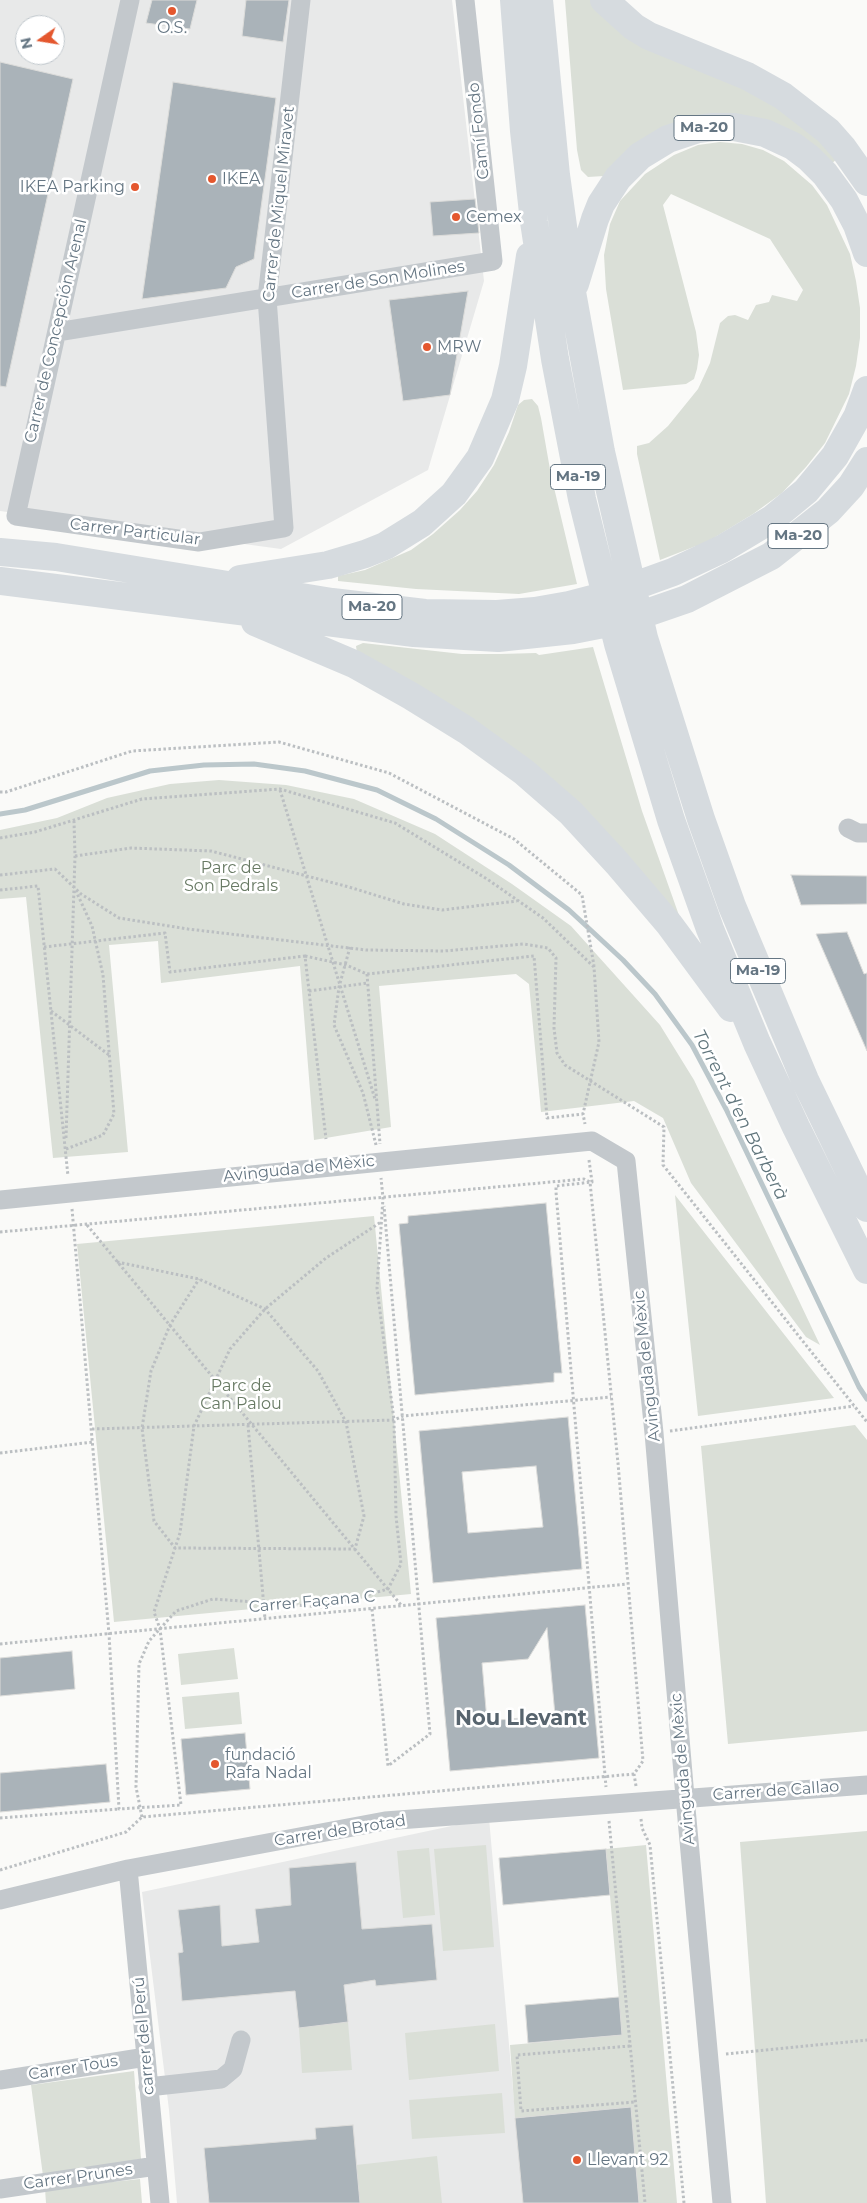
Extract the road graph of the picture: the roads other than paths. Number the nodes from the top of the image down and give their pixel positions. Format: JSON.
{"nodes":[{"id":1,"x":130,"y":0,"type":"edge"},
{"id":2,"x":301,"y":0,"type":"edge"},
{"id":3,"x":465,"y":0,"type":"edge"},
{"id":4,"x":514,"y":0,"type":"edge"},
{"id":5,"x":539,"y":0,"type":"edge"},
{"id":6,"x":604,"y":0,"type":"edge"},
{"id":7,"x":867,"y":182,"type":"edge"},
{"id":8,"x":534,"y":222,"type":"junction"},
{"id":9,"x":867,"y":254,"type":"edge"},
{"id":10,"x":493,"y":261,"type":"joint"},
{"id":11,"x":572,"y":292,"type":"junction"},
{"id":12,"x":267,"y":298,"type":"junction"},
{"id":13,"x":56,"y":332,"type":"junction"},
{"id":14,"x":867,"y":390,"type":"edge"},
{"id":15,"x":867,"y":461,"type":"edge"},
{"id":16,"x":16,"y":516,"type":"joint"},
{"id":17,"x":284,"y":528,"type":"joint"},
{"id":18,"x":0,"y":552,"type":"edge"},
{"id":19,"x":0,"y":580,"type":"edge"},
{"id":20,"x":216,"y":595,"type":"junction"},
{"id":21,"x":536,"y":623,"type":"junction"},
{"id":22,"x":848,"y":828,"type":"dead end"},
{"id":23,"x":867,"y":833,"type":"edge"},
{"id":24,"x":757,"y":1043,"type":"junction"},
{"id":25,"x":0,"y":1200,"type":"edge"},
{"id":26,"x":867,"y":1208,"type":"edge"},
{"id":27,"x":867,"y":1270,"type":"edge"},
{"id":28,"x":867,"y":1785,"type":"edge"},
{"id":29,"x":685,"y":1797,"type":"junction"},
{"id":30,"x":128,"y":1869,"type":"junction"},
{"id":31,"x":0,"y":1900,"type":"edge"},
{"id":32,"x":241,"y":2040,"type":"dead end"},
{"id":33,"x":146,"y":2057,"type":"junction"},
{"id":34,"x":0,"y":2080,"type":"edge"},
{"id":35,"x":148,"y":2087,"type":"junction"},
{"id":36,"x":156,"y":2166,"type":"junction"},
{"id":37,"x":0,"y":2189,"type":"edge"},
{"id":38,"x":160,"y":2203,"type":"edge"},
{"id":39,"x":722,"y":2203,"type":"edge"}],
"edges":[{"from":1,"to":13,"type":"street","name":"Carrer de Concepción Arenal"},
{"from":2,"to":12,"type":"street","name":"Carrer de Miquel Miravet"},
{"from":3,"to":10,"type":"street","name":"Camí Fondo"},
{"from":4,"to":8,"type":"highway","number":"Ma-19"},
{"from":5,"to":11,"type":"highway","number":"Ma-19"},
{"from":6,"to":7,"type":"highway"},
{"from":8,"to":20,"type":"highway"},
{"from":8,"to":24,"type":"highway","number":"Ma-19"},
{"from":9,"to":11,"type":"highway","number":"Ma-20"},
{"from":10,"to":12,"type":"street","name":"Carrer de Son Molines"},
{"from":11,"to":26,"type":"highway","number":"Ma-19"},
{"from":12,"to":13,"type":"street","name":"Carrer de Son Molines"},
{"from":12,"to":17,"type":"street","name":"Carrer de Miquel Miravet"},
{"from":13,"to":16,"type":"street","name":"Carrer de Concepción Arenal"},
{"from":14,"to":21,"type":"highway","number":"Ma-20"},
{"from":15,"to":21,"type":"highway","number":"Ma-20"},
{"from":16,"to":17,"type":"street","name":"Carrer Particular"},
{"from":18,"to":20,"type":"highway","number":"Ma-20"},
{"from":19,"to":20,"type":"highway","number":"Ma-20"},
{"from":20,"to":21,"type":"highway","number":"Ma-20"},
{"from":20,"to":24,"type":"highway"},
{"from":22,"to":23,"type":"street"},
{"from":24,"to":27,"type":"highway","number":"Ma-19"},
{"from":25,"to":29,"type":"street","name":"Avinguda de Mèxic"},
{"from":28,"to":29,"type":"street","name":"Carrer de Callao"},
{"from":29,"to":30,"type":"street","name":"Carrer de Brotad"},
{"from":29,"to":39,"type":"street","name":"Avinguda de Mèxic"},
{"from":30,"to":31,"type":"street","name":"Carrer de Brotad"},
{"from":30,"to":33,"type":"street","name":"carrer del Perú"},
{"from":32,"to":35,"type":"street"},
{"from":33,"to":34,"type":"street","name":"Carrer Tous"},
{"from":33,"to":35,"type":"street","name":"carrer del Perú"},
{"from":35,"to":36,"type":"street","name":"carrer del Perú"},
{"from":36,"to":37,"type":"street","name":"Carrer Prunes"},
{"from":36,"to":38,"type":"street","name":"carrer del Perú"}]}
